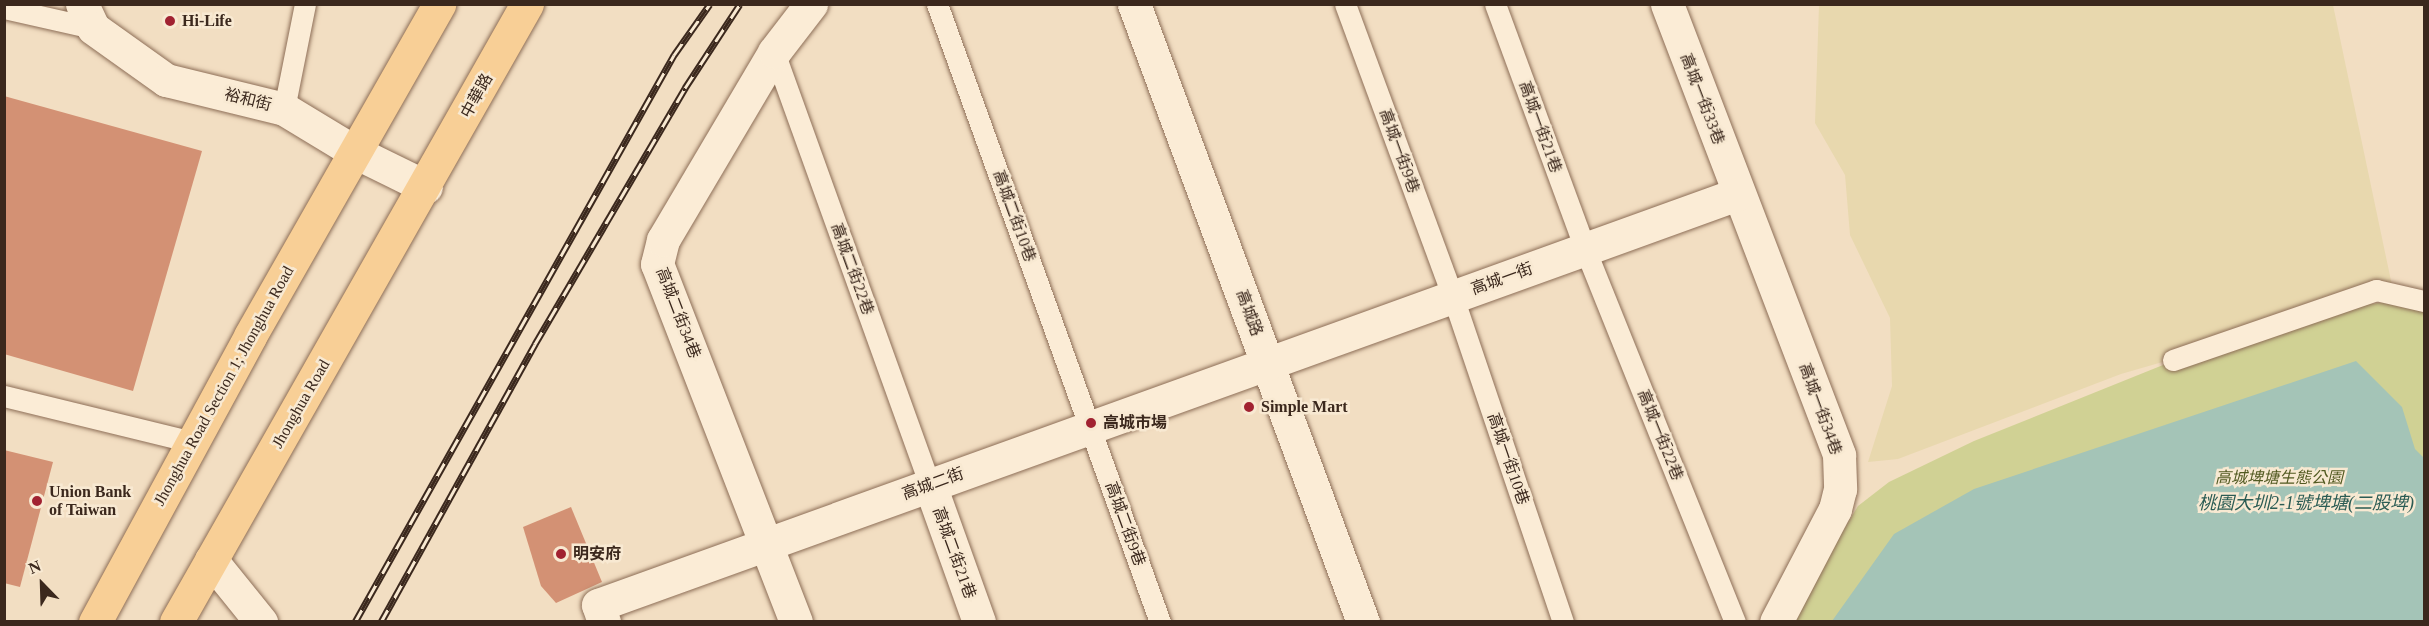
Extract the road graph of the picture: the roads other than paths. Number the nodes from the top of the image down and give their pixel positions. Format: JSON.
{"nodes":[{"id":1,"x":305,"y":4,"type":"edge"},
{"id":2,"x":439,"y":4,"type":"edge"},
{"id":3,"x":527,"y":4,"type":"edge"},
{"id":4,"x":811,"y":4,"type":"edge"},
{"id":5,"x":938,"y":4,"type":"edge"},
{"id":6,"x":1134,"y":4,"type":"edge"},
{"id":7,"x":1345,"y":4,"type":"edge"},
{"id":8,"x":1495,"y":4,"type":"edge"},
{"id":9,"x":1666,"y":4,"type":"edge"},
{"id":10,"x":4,"y":8,"type":"edge"},
{"id":11,"x":87,"y":16,"type":"edge"},
{"id":12,"x":774,"y":52,"type":"junction"},
{"id":13,"x":284,"y":109,"type":"junction"},
{"id":14,"x":355,"y":152,"type":"junction"},
{"id":15,"x":426,"y":188,"type":"junction"},
{"id":16,"x":1738,"y":194,"type":"junction"},
{"id":17,"x":1585,"y":249,"type":"junction"},
{"id":18,"x":1453,"y":297,"type":"junction"},
{"id":19,"x":2424,"y":301,"type":"edge"},
{"id":20,"x":2173,"y":360,"type":"dead end"},
{"id":21,"x":1267,"y":364,"type":"junction"},
{"id":22,"x":4,"y":396,"type":"edge"},
{"id":23,"x":1090,"y":427,"type":"junction"},
{"id":24,"x":192,"y":442,"type":"junction"},
{"id":25,"x":930,"y":485,"type":"junction"},
{"id":26,"x":768,"y":544,"type":"junction"},
{"id":27,"x":211,"y":560,"type":"junction"},
{"id":28,"x":601,"y":613,"type":"edge"},
{"id":29,"x":95,"y":621,"type":"edge"},
{"id":30,"x":176,"y":621,"type":"edge"},
{"id":31,"x":261,"y":621,"type":"edge"},
{"id":32,"x":795,"y":621,"type":"edge"},
{"id":33,"x":979,"y":621,"type":"edge"},
{"id":34,"x":1160,"y":621,"type":"edge"},
{"id":35,"x":1363,"y":621,"type":"edge"},
{"id":36,"x":1563,"y":621,"type":"edge"},
{"id":37,"x":1735,"y":621,"type":"edge"},
{"id":38,"x":1776,"y":621,"type":"edge"}],
"edges":[{"from":1,"to":13,"type":"lane"},
{"from":2,"to":14,"type":"main road"},
{"from":3,"to":15,"type":"main road","name":"中華路"},
{"from":4,"to":12,"type":"street","name":"高城二街34巷"},
{"from":5,"to":23,"type":"lane","name":"高城二街10巷"},
{"from":6,"to":21,"type":"street","name":"高城路"},
{"from":7,"to":18,"type":"lane","name":"高城一街9巷"},
{"from":8,"to":17,"type":"lane","name":"高城一街21巷"},
{"from":9,"to":16,"type":"street","name":"高城一街33巷"},
{"from":10,"to":11,"type":"lane"},
{"from":11,"to":13,"type":"street","name":"裕和街"},
{"from":12,"to":25,"type":"lane","name":"高城二街22巷"},
{"from":12,"to":26,"type":"street","name":"高城二街34巷"},
{"from":13,"to":14,"type":"street","name":"裕和街"},
{"from":14,"to":15,"type":"street","name":"裕和街"},
{"from":14,"to":24,"type":"main road","name":"Jhonghua Road Section 1; Jhonghua Road"},
{"from":15,"to":27,"type":"main road","name":"Jhonghua Road"},
{"from":16,"to":17,"type":"street","name":"高城一街"},
{"from":16,"to":38,"type":"street","name":"高城一街34巷"},
{"from":17,"to":18,"type":"street","name":"高城一街"},
{"from":17,"to":37,"type":"lane","name":"高城一街22巷"},
{"from":18,"to":21,"type":"street","name":"高城一街"},
{"from":18,"to":36,"type":"lane","name":"高城一街10巷"},
{"from":19,"to":20,"type":"lane"},
{"from":21,"to":23,"type":"street","name":"高城二街"},
{"from":21,"to":35,"type":"street","name":"高城路"},
{"from":22,"to":24,"type":"lane"},
{"from":23,"to":25,"type":"street","name":"高城二街"},
{"from":23,"to":34,"type":"lane","name":"高城二街9巷"},
{"from":24,"to":29,"type":"main road","name":"Jhonghua Road Section 1; Jhonghua Road"},
{"from":25,"to":26,"type":"street","name":"高城二街"},
{"from":25,"to":33,"type":"street","name":"高城二街21巷"},
{"from":26,"to":28,"type":"street","name":"高城二街"},
{"from":26,"to":32,"type":"street","name":"高城二街34巷"},
{"from":27,"to":30,"type":"main road","name":"Jhonghua Road"},
{"from":27,"to":31,"type":"street"}]}
